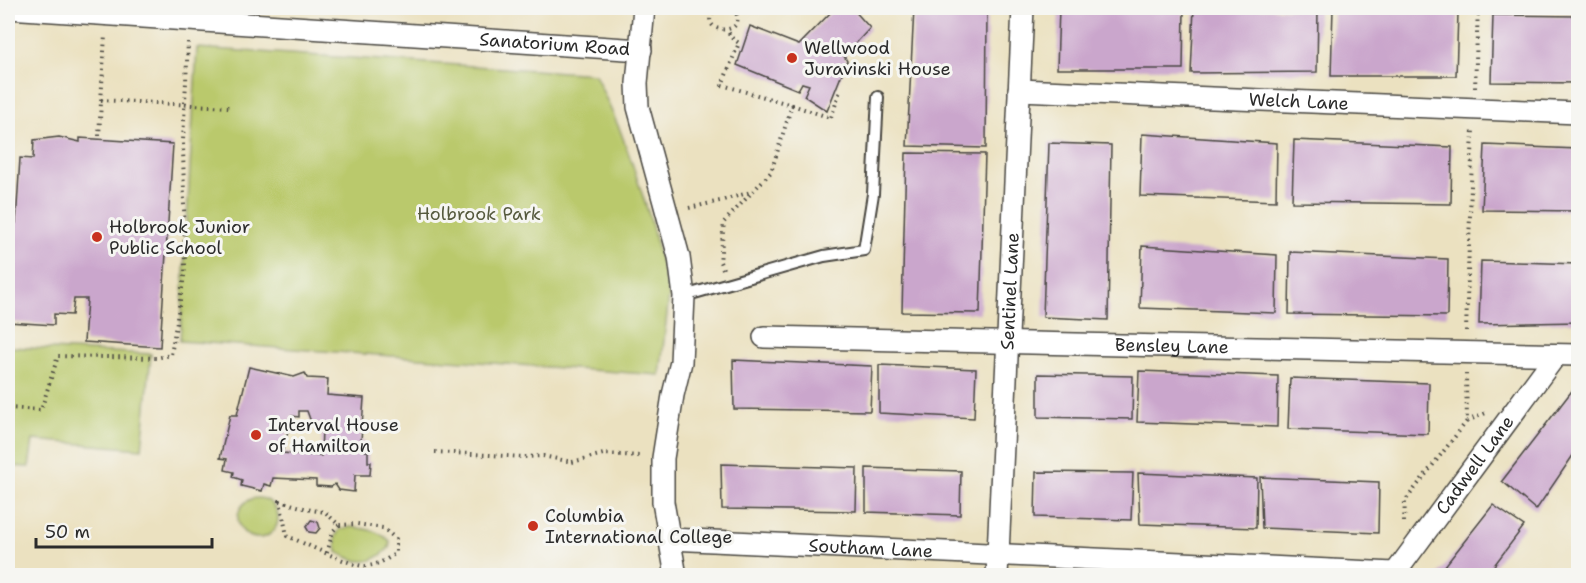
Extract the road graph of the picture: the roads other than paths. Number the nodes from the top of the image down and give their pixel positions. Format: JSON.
{"nodes":[{"id":1,"x":8,"y":8,"type":"edge"},
{"id":2,"x":644,"y":8,"type":"edge"},
{"id":3,"x":1023,"y":8,"type":"edge"},
{"id":4,"x":44,"y":9,"type":"edge"},
{"id":5,"x":641,"y":50,"type":"junction"},
{"id":6,"x":1019,"y":90,"type":"junction"},
{"id":7,"x":878,"y":97,"type":"dead end"},
{"id":8,"x":1578,"y":113,"type":"edge"},
{"id":9,"x":684,"y":296,"type":"junction"},
{"id":10,"x":764,"y":337,"type":"dead end"},
{"id":11,"x":1008,"y":343,"type":"junction"},
{"id":12,"x":1556,"y":355,"type":"junction"},
{"id":13,"x":1578,"y":355,"type":"edge"},
{"id":14,"x":670,"y":539,"type":"junction"},
{"id":15,"x":998,"y":554,"type":"junction"},
{"id":16,"x":1393,"y":574,"type":"edge"},
{"id":17,"x":676,"y":576,"type":"edge"},
{"id":18,"x":997,"y":576,"type":"edge"}],
"edges":[{"from":1,"to":4,"type":"street","name":"Sanatorium Road"},
{"from":2,"to":5,"type":"street"},
{"from":3,"to":6,"type":"street","name":"Sentinel Lane"},
{"from":4,"to":5,"type":"street","name":"Sanatorium Road"},
{"from":5,"to":9,"type":"street","name":"Sanatorium Road"},
{"from":6,"to":8,"type":"street","name":"Welch Lane"},
{"from":6,"to":11,"type":"street","name":"Sentinel Lane"},
{"from":7,"to":9,"type":"lane"},
{"from":9,"to":14,"type":"street","name":"Sanatorium Road"},
{"from":10,"to":11,"type":"street","name":"Bensley Lane"},
{"from":11,"to":12,"type":"street","name":"Bensley Lane"},
{"from":11,"to":15,"type":"street","name":"Sentinel Lane"},
{"from":12,"to":13,"type":"street","name":"Bensley Lane"},
{"from":12,"to":16,"type":"street","name":"Cadwell Lane"},
{"from":14,"to":15,"type":"street","name":"Southam Lane"},
{"from":14,"to":17,"type":"street","name":"Sanatorium Road"},
{"from":15,"to":16,"type":"street","name":"Southam Lane"},
{"from":15,"to":18,"type":"street","name":"Sentinel Lane"}]}
